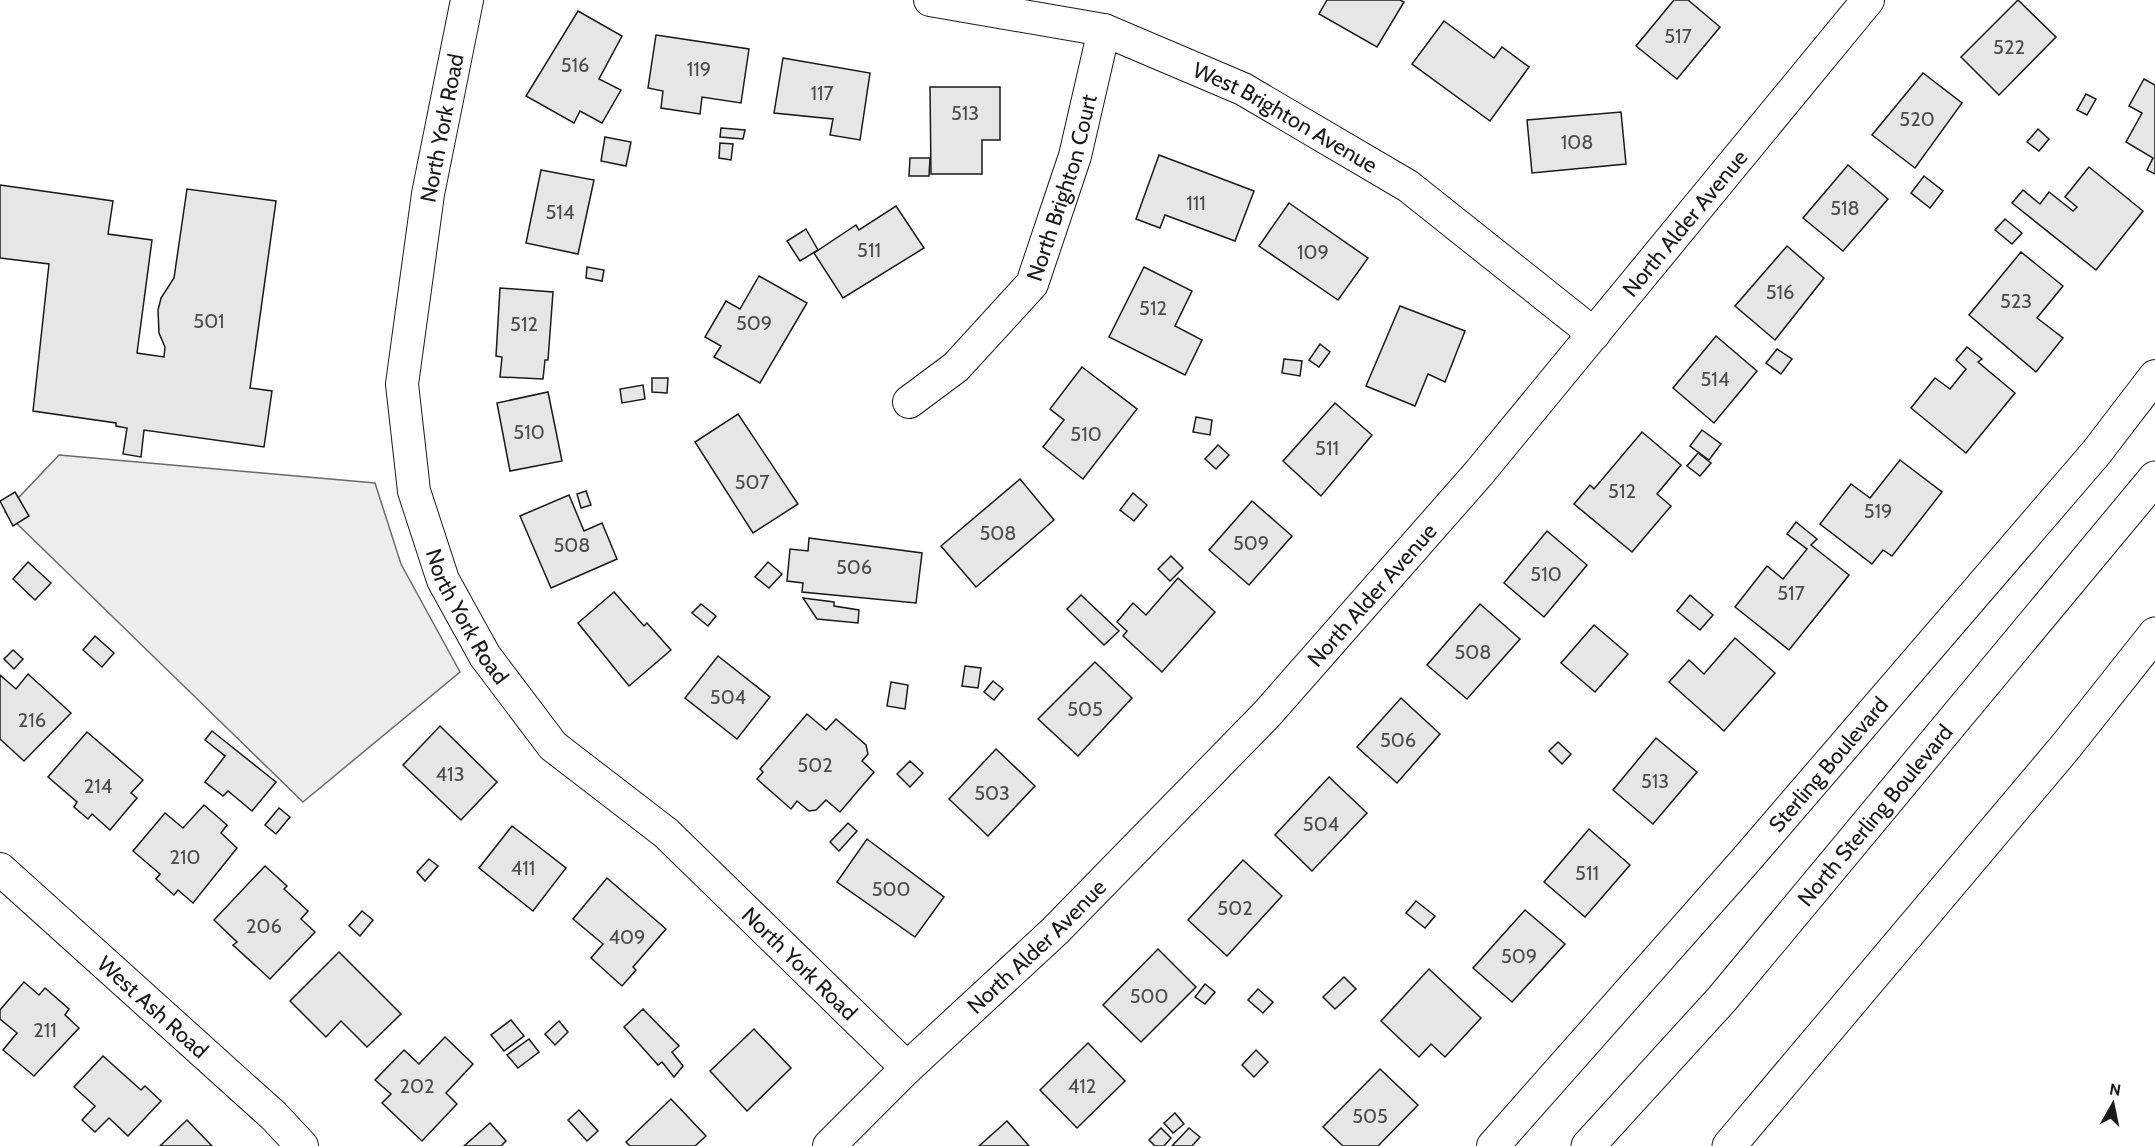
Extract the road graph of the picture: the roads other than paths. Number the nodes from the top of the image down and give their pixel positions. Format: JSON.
{"nodes":[{"id":1,"x":467,"y":0,"type":"edge"},
{"id":2,"x":930,"y":0,"type":"edge"},
{"id":3,"x":1868,"y":0,"type":"edge"},
{"id":4,"x":1104,"y":30,"type":"junction"},
{"id":5,"x":1594,"y":334,"type":"junction"},
{"id":6,"x":2155,"y":376,"type":"edge"},
{"id":7,"x":909,"y":402,"type":"dead end"},
{"id":8,"x":2155,"y":478,"type":"edge"},
{"id":9,"x":2155,"y":634,"type":"edge"},
{"id":10,"x":0,"y":869,"type":"edge"},
{"id":11,"x":907,"y":1068,"type":"junction"},
{"id":12,"x":302,"y":1146,"type":"edge"},
{"id":13,"x":829,"y":1146,"type":"edge"},
{"id":14,"x":1493,"y":1146,"type":"edge"},
{"id":15,"x":1588,"y":1146,"type":"edge"},
{"id":16,"x":1729,"y":1146,"type":"edge"}],
"edges":[{"from":1,"to":11,"type":"street","name":"North York Road"},
{"from":2,"to":4,"type":"street","name":"West Brighton Avenue"},
{"from":3,"to":5,"type":"street","name":"North Alder Avenue"},
{"from":4,"to":5,"type":"street","name":"West Brighton Avenue"},
{"from":4,"to":7,"type":"street","name":"North Brighton Court"},
{"from":5,"to":11,"type":"street","name":"North Alder Avenue"},
{"from":6,"to":14,"type":"street","name":"Sterling Boulevard"},
{"from":8,"to":15,"type":"main road","name":"North Sterling Boulevard"},
{"from":9,"to":16,"type":"main road"},
{"from":10,"to":12,"type":"street","name":"West Ash Road"},
{"from":11,"to":13,"type":"street","name":"North Alder Avenue"}]}
